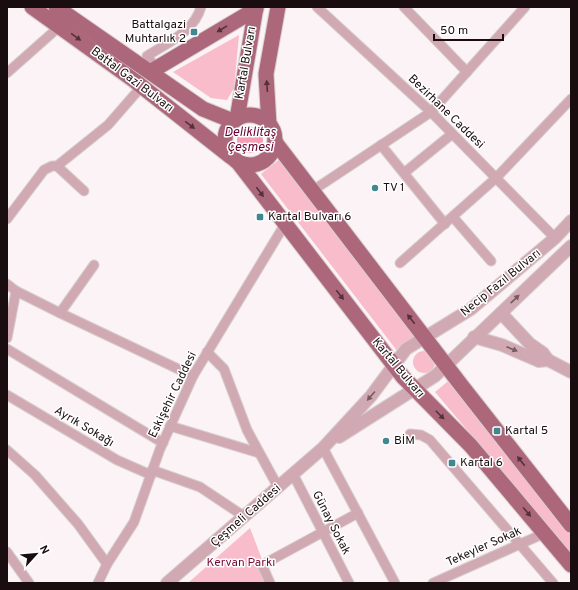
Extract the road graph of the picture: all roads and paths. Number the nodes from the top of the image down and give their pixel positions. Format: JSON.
{"nodes":[{"id":1,"x":32,"y":7,"type":"edge"},
{"id":2,"x":56,"y":7,"type":"edge"},
{"id":3,"x":201,"y":7,"type":"edge"},
{"id":4,"x":278,"y":7,"type":"edge"},
{"id":5,"x":316,"y":7,"type":"edge"},
{"id":6,"x":404,"y":7,"type":"edge"},
{"id":7,"x":525,"y":7,"type":"edge"},
{"id":8,"x":256,"y":8,"type":"edge"},
{"id":9,"x":60,"y":26,"type":"junction"},
{"id":10,"x":153,"y":70,"type":"junction"},
{"id":11,"x":7,"y":72,"type":"edge"},
{"id":12,"x":466,"y":72,"type":"junction"},
{"id":13,"x":142,"y":86,"type":"junction"},
{"id":14,"x":571,"y":99,"type":"edge"},
{"id":15,"x":431,"y":112,"type":"junction"},
{"id":16,"x":235,"y":120,"type":"junction"},
{"id":17,"x":269,"y":125,"type":"junction"},
{"id":18,"x":452,"y":134,"type":"junction"},
{"id":19,"x":275,"y":142,"type":"junction"},
{"id":20,"x":381,"y":145,"type":"junction"},
{"id":21,"x":233,"y":158,"type":"junction"},
{"id":22,"x":57,"y":166,"type":"junction"},
{"id":23,"x":404,"y":173,"type":"junction"},
{"id":24,"x":496,"y":178,"type":"junction"},
{"id":25,"x":84,"y":191,"type":"dead end"},
{"id":26,"x":312,"y":191,"type":"junction"},
{"id":27,"x":453,"y":217,"type":"junction"},
{"id":28,"x":7,"y":219,"type":"edge"},
{"id":29,"x":571,"y":221,"type":"edge"},
{"id":30,"x":285,"y":224,"type":"junction"},
{"id":31,"x":445,"y":224,"type":"junction"},
{"id":32,"x":555,"y":238,"type":"junction"},
{"id":33,"x":571,"y":246,"type":"edge"},
{"id":34,"x":491,"y":261,"type":"dead end"},
{"id":35,"x":400,"y":263,"type":"dead end"},
{"id":36,"x":94,"y":265,"type":"dead end"},
{"id":37,"x":7,"y":284,"type":"edge"},
{"id":38,"x":16,"y":291,"type":"junction"},
{"id":39,"x":501,"y":313,"type":"junction"},
{"id":40,"x":60,"y":314,"type":"junction"},
{"id":41,"x":424,"y":337,"type":"junction"},
{"id":42,"x":7,"y":338,"type":"edge"},
{"id":43,"x":474,"y":338,"type":"junction"},
{"id":44,"x":7,"y":349,"type":"edge"},
{"id":45,"x":207,"y":352,"type":"junction"},
{"id":46,"x":548,"y":360,"type":"junction"},
{"id":47,"x":446,"y":364,"type":"junction"},
{"id":48,"x":395,"y":366,"type":"junction"},
{"id":49,"x":571,"y":372,"type":"edge"},
{"id":50,"x":193,"y":376,"type":"junction"},
{"id":51,"x":415,"y":389,"type":"junction"},
{"id":52,"x":7,"y":395,"type":"edge"},
{"id":53,"x":170,"y":426,"type":"junction"},
{"id":54,"x":410,"y":434,"type":"dead end"},
{"id":55,"x":163,"y":443,"type":"junction"},
{"id":56,"x":323,"y":448,"type":"junction"},
{"id":57,"x":8,"y":453,"type":"edge"},
{"id":58,"x":259,"y":453,"type":"junction"},
{"id":59,"x":152,"y":473,"type":"junction"},
{"id":60,"x":293,"y":474,"type":"junction"},
{"id":61,"x":278,"y":487,"type":"junction"},
{"id":62,"x":358,"y":513,"type":"junction"},
{"id":63,"x":245,"y":517,"type":"junction"},
{"id":64,"x":571,"y":525,"type":"edge"},
{"id":65,"x":323,"y":533,"type":"junction"},
{"id":66,"x":545,"y":533,"type":"junction"},
{"id":67,"x":519,"y":544,"type":"junction"},
{"id":68,"x":7,"y":552,"type":"edge"},
{"id":69,"x":107,"y":564,"type":"junction"},
{"id":70,"x":571,"y":565,"type":"edge"},
{"id":71,"x":29,"y":583,"type":"edge"},
{"id":72,"x":98,"y":583,"type":"edge"},
{"id":73,"x":167,"y":583,"type":"edge"},
{"id":74,"x":270,"y":583,"type":"edge"},
{"id":75,"x":349,"y":583,"type":"edge"},
{"id":76,"x":395,"y":583,"type":"edge"},
{"id":77,"x":432,"y":583,"type":"edge"},
{"id":78,"x":553,"y":583,"type":"edge"}],
"edges":[{"from":1,"to":9,"type":"main road","name":"Battal Gazi Bulvarı"},
{"from":2,"to":10,"type":"main road","name":"Battal Gazi Bulvarı"},
{"from":3,"to":10,"type":"street"},
{"from":17,"to":4,"type":"main road","name":"Kartal Bulvarı","one_way":true},
{"from":5,"to":15,"type":"street","name":"Bezirhane Caddesi"},
{"from":6,"to":12,"type":"street"},
{"from":7,"to":12,"type":"street"},
{"from":8,"to":10,"type":"main road","one_way":true},
{"from":8,"to":16,"type":"main road","name":"Kartal Bulvarı"},
{"from":9,"to":11,"type":"street"},
{"from":9,"to":13,"type":"main road","name":"Battal Gazi Bulvarı","one_way":true},
{"from":10,"to":16,"type":"main road","name":"Battal Gazi Bulvarı"},
{"from":12,"to":15,"type":"street"},
{"from":13,"to":21,"type":"main road","name":"Battal Gazi Bulvarı","one_way":true},
{"from":13,"to":22,"type":"street"},
{"from":14,"to":24,"type":"street"},
{"from":15,"to":18,"type":"street","name":"Bezirhane Caddesi"},
{"from":15,"to":20,"type":"street"},
{"from":16,"to":17,"type":"main road"},
{"from":16,"to":21,"type":"main road"},
{"from":17,"to":19,"type":"main road"},
{"from":18,"to":23,"type":"street"},
{"from":18,"to":24,"type":"street","name":"Bezirhane Caddesi"},
{"from":19,"to":21,"type":"main road"},
{"from":19,"to":26,"type":"main road"},
{"from":20,"to":23,"type":"street"},
{"from":20,"to":26,"type":"street"},
{"from":21,"to":30,"type":"main road","name":"Kartal Bulvarı","one_way":true},
{"from":22,"to":25,"type":"street"},
{"from":22,"to":28,"type":"street"},
{"from":23,"to":31,"type":"street"},
{"from":24,"to":27,"type":"street"},
{"from":24,"to":32,"type":"street","name":"Bezirhane Caddesi"},
{"from":41,"to":26,"type":"main road","one_way":true},
{"from":27,"to":31,"type":"street"},
{"from":27,"to":34,"type":"street"},
{"from":29,"to":32,"type":"street","name":"Necip Fazıl Bulvarı"},
{"from":30,"to":45,"type":"street","name":"Eskişehir Caddesi"},
{"from":30,"to":48,"type":"main road","name":"Kartal Bulvarı","one_way":true},
{"from":31,"to":35,"type":"street"},
{"from":32,"to":41,"type":"street","name":"Necip Fazıl Bulvarı"},
{"from":39,"to":33,"type":"street","name":"Necip Fazıl Bulvarı","one_way":true},
{"from":36,"to":40,"type":"street"},
{"from":37,"to":38,"type":"street"},
{"from":38,"to":40,"type":"street"},
{"from":38,"to":42,"type":"street"},
{"from":39,"to":43,"type":"street","name":"Necip Fazıl Bulvarı"},
{"from":39,"to":46,"type":"street"},
{"from":40,"to":50,"type":"street"},
{"from":41,"to":47,"type":"main road"},
{"from":41,"to":48,"type":"street","name":"Necip Fazıl Bulvarı"},
{"from":43,"to":46,"type":"street","one_way":true},
{"from":43,"to":47,"type":"street","name":"Necip Fazıl Bulvarı"},
{"from":44,"to":55,"type":"street"},
{"from":45,"to":50,"type":"street","name":"Eskişehir Caddesi"},
{"from":45,"to":58,"type":"street"},
{"from":46,"to":49,"type":"street"},
{"from":47,"to":51,"type":"street","name":"Necip Fazıl Bulvarı"},
{"from":64,"to":47,"type":"main road","one_way":true},
{"from":48,"to":51,"type":"main road","name":"Kartal Bulvarı"},
{"from":48,"to":56,"type":"street","name":"Çeşmeli Caddesi","one_way":true},
{"from":50,"to":53,"type":"street","name":"Eskişehir Caddesi"},
{"from":51,"to":56,"type":"street","name":"Çeşmeli Caddesi"},
{"from":51,"to":66,"type":"main road","name":"Kartal Bulvarı","one_way":true},
{"from":52,"to":59,"type":"street","name":"Ayrık Sokağı"},
{"from":53,"to":55,"type":"street","name":"Eskişehir Caddesi"},
{"from":53,"to":58,"type":"street"},
{"from":54,"to":67,"type":"street"},
{"from":55,"to":59,"type":"street","name":"Eskişehir Caddesi"},
{"from":56,"to":60,"type":"street","name":"Çeşmeli Caddesi"},
{"from":56,"to":62,"type":"street"},
{"from":57,"to":69,"type":"street"},
{"from":58,"to":61,"type":"street"},
{"from":59,"to":63,"type":"street","name":"Ayrık Sokağı"},
{"from":59,"to":69,"type":"street","name":"Eskişehir Caddesi"},
{"from":60,"to":61,"type":"street","name":"Çeşmeli Caddesi"},
{"from":60,"to":65,"type":"street","name":"Günay Sokak"},
{"from":61,"to":63,"type":"street","name":"Çeşmeli Caddesi"},
{"from":62,"to":65,"type":"street"},
{"from":62,"to":76,"type":"street"},
{"from":63,"to":73,"type":"street","name":"Çeşmeli Caddesi"},
{"from":65,"to":74,"type":"street"},
{"from":65,"to":75,"type":"street","name":"Günay Sokak"},
{"from":66,"to":67,"type":"street","name":"Tekeyler Sokak"},
{"from":66,"to":70,"type":"main road","name":"Kartal Bulvarı"},
{"from":67,"to":77,"type":"street","name":"Tekeyler Sokak"},
{"from":67,"to":78,"type":"street"},
{"from":68,"to":71,"type":"street"},
{"from":69,"to":72,"type":"street","name":"Eskişehir Caddesi"}]}
